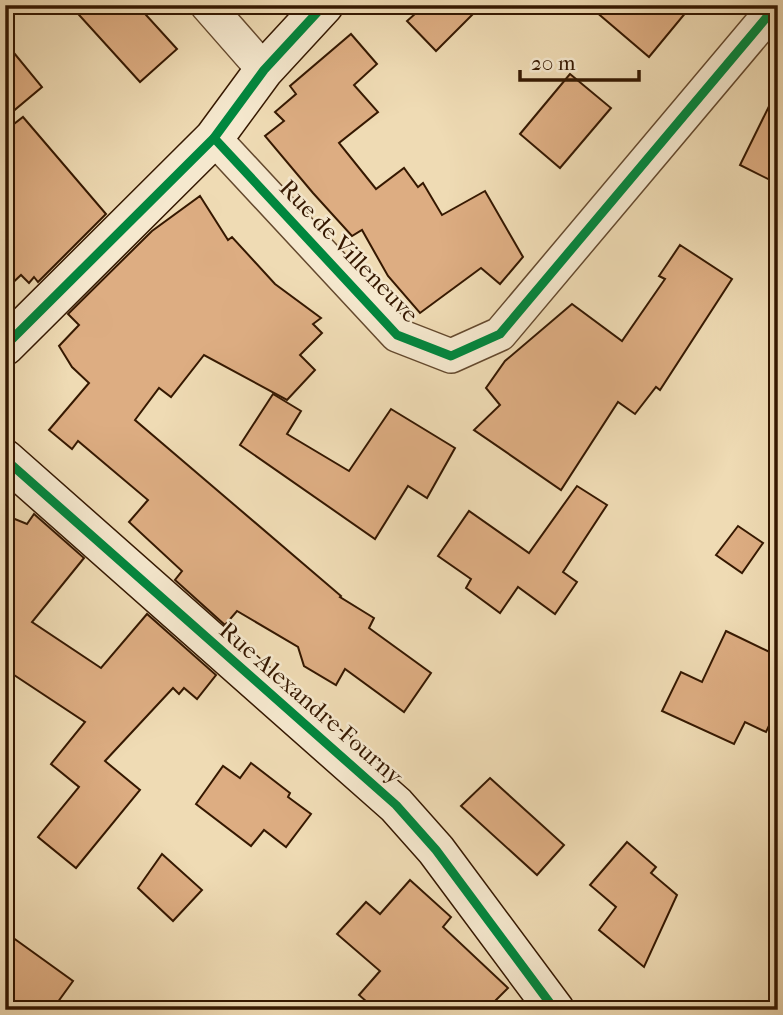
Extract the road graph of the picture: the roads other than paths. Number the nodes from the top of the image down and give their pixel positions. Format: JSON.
{"nodes":[{"id":1,"x":207,"y":5,"type":"edge"},
{"id":2,"x":324,"y":5,"type":"edge"},
{"id":3,"x":775,"y":12,"type":"edge"},
{"id":4,"x":264,"y":70,"type":"junction"},
{"id":5,"x":214,"y":138,"type":"junction"},
{"id":6,"x":5,"y":346,"type":"edge"},
{"id":7,"x":5,"y":459,"type":"edge"},
{"id":8,"x":555,"y":1010,"type":"edge"}],
"edges":[{"from":1,"to":4,"type":"street"},
{"from":2,"to":4,"type":"street"},
{"from":3,"to":5,"type":"street","name":"Rue de Villeneuve"},
{"from":4,"to":5,"type":"street"},
{"from":5,"to":6,"type":"street"},
{"from":7,"to":8,"type":"street","name":"Rue Alexandre Fourny"}]}
